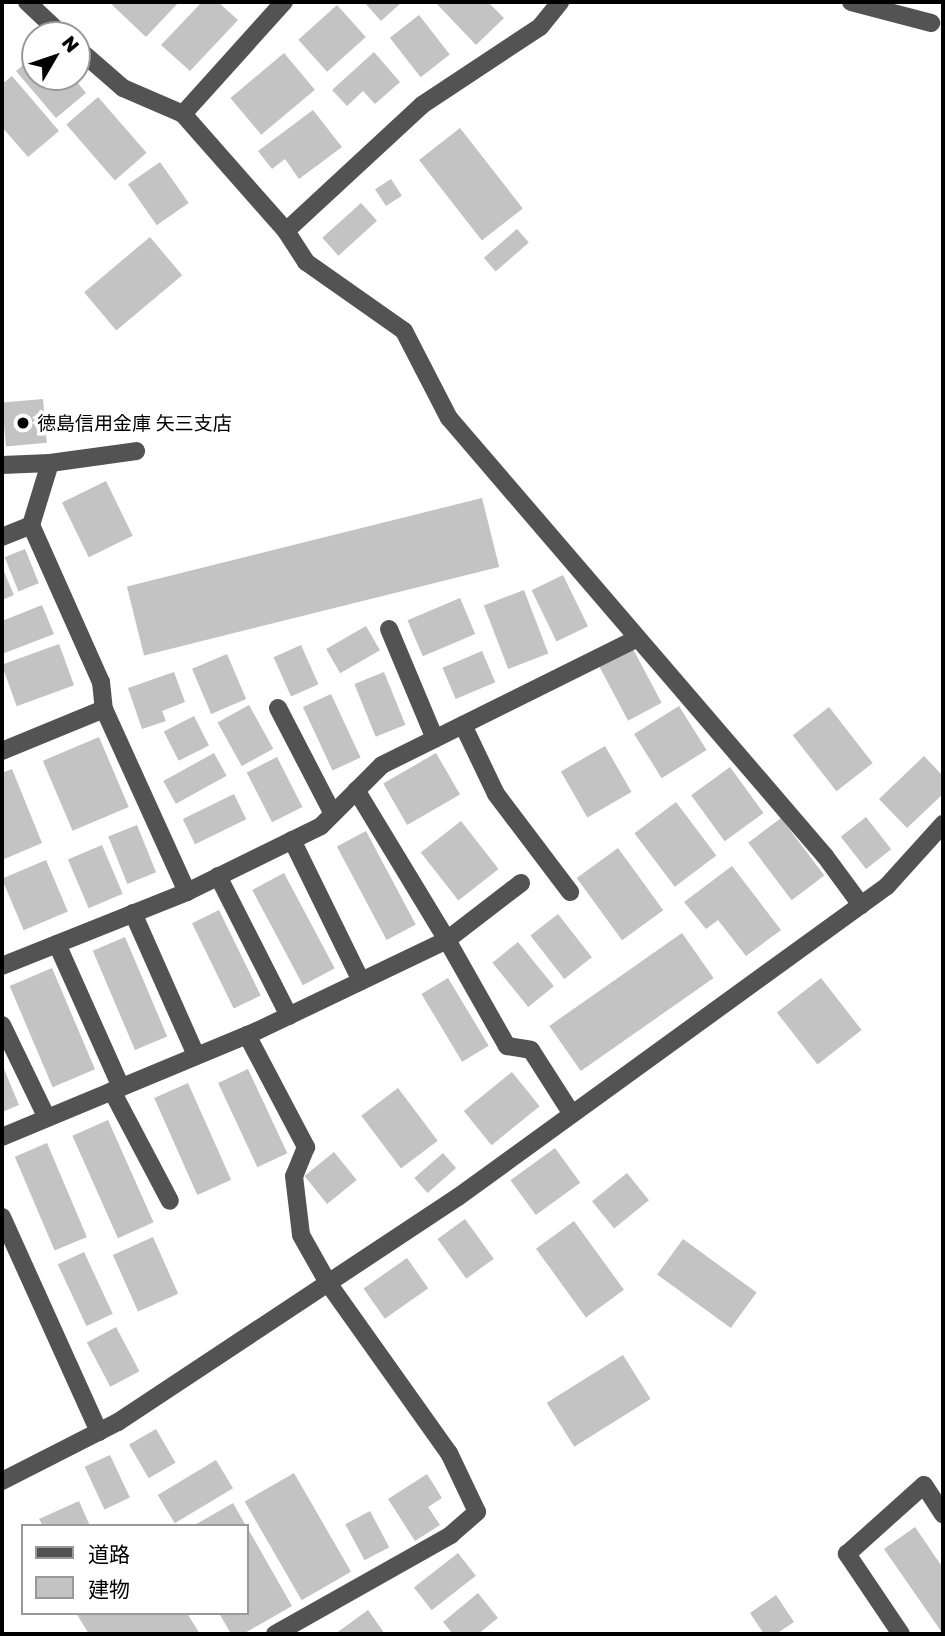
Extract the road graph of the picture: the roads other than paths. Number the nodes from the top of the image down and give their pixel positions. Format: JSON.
{"nodes":[{"id":1,"x":27,"y":2,"type":"edge"},
{"id":2,"x":284,"y":2,"type":"edge"},
{"id":3,"x":560,"y":2,"type":"edge"},
{"id":4,"x":851,"y":2,"type":"edge"},
{"id":5,"x":47,"y":21,"type":"edge"},
{"id":6,"x":931,"y":23,"type":"dead end"},
{"id":7,"x":91,"y":60,"type":"edge"},
{"id":8,"x":183,"y":114,"type":"junction"},
{"id":9,"x":286,"y":231,"type":"junction"},
{"id":10,"x":136,"y":451,"type":"dead end"},
{"id":11,"x":50,"y":463,"type":"junction"},
{"id":12,"x":2,"y":465,"type":"edge"},
{"id":13,"x":31,"y":525,"type":"junction"},
{"id":14,"x":2,"y":537,"type":"edge"},
{"id":15,"x":389,"y":629,"type":"dead end"},
{"id":16,"x":636,"y":639,"type":"junction"},
{"id":17,"x":278,"y":708,"type":"dead end"},
{"id":18,"x":104,"y":709,"type":"junction"},
{"id":19,"x":463,"y":725,"type":"junction"},
{"id":20,"x":435,"y":738,"type":"junction"},
{"id":21,"x":2,"y":751,"type":"edge"},
{"id":22,"x":356,"y":790,"type":"junction"},
{"id":23,"x":333,"y":814,"type":"junction"},
{"id":24,"x":943,"y":824,"type":"edge"},
{"id":25,"x":292,"y":840,"type":"junction"},
{"id":26,"x":218,"y":876,"type":"junction"},
{"id":27,"x":521,"y":883,"type":"dead end"},
{"id":28,"x":187,"y":891,"type":"junction"},
{"id":29,"x":570,"y":892,"type":"dead end"},
{"id":30,"x":861,"y":905,"type":"junction"},
{"id":31,"x":133,"y":913,"type":"junction"},
{"id":32,"x":447,"y":940,"type":"junction"},
{"id":33,"x":57,"y":944,"type":"junction"},
{"id":34,"x":2,"y":966,"type":"edge"},
{"id":35,"x":361,"y":981,"type":"junction"},
{"id":36,"x":289,"y":1016,"type":"junction"},
{"id":37,"x":2,"y":1025,"type":"edge"},
{"id":38,"x":247,"y":1035,"type":"junction"},
{"id":39,"x":196,"y":1055,"type":"junction"},
{"id":40,"x":116,"y":1089,"type":"junction"},
{"id":41,"x":572,"y":1114,"type":"junction"},
{"id":42,"x":47,"y":1118,"type":"junction"},
{"id":43,"x":2,"y":1137,"type":"edge"},
{"id":44,"x":170,"y":1201,"type":"dead end"},
{"id":45,"x":2,"y":1217,"type":"edge"},
{"id":46,"x":328,"y":1283,"type":"junction"},
{"id":47,"x":99,"y":1432,"type":"junction"},
{"id":48,"x":2,"y":1481,"type":"edge"},
{"id":49,"x":943,"y":1514,"type":"edge"},
{"id":50,"x":275,"y":1634,"type":"edge"},
{"id":51,"x":901,"y":1634,"type":"edge"}],
"edges":[{"from":1,"to":5,"type":"street"},
{"from":2,"to":8,"type":"street"},
{"from":3,"to":9,"type":"street"},
{"from":4,"to":6,"type":"street"},
{"from":7,"to":8,"type":"street"},
{"from":8,"to":9,"type":"street"},
{"from":9,"to":16,"type":"street"},
{"from":10,"to":11,"type":"street"},
{"from":11,"to":12,"type":"street"},
{"from":11,"to":13,"type":"street"},
{"from":13,"to":14,"type":"street"},
{"from":13,"to":18,"type":"street"},
{"from":15,"to":20,"type":"street"},
{"from":16,"to":19,"type":"street"},
{"from":16,"to":30,"type":"street"},
{"from":17,"to":23,"type":"street"},
{"from":18,"to":21,"type":"street"},
{"from":18,"to":28,"type":"street"},
{"from":19,"to":20,"type":"street"},
{"from":19,"to":29,"type":"street"},
{"from":20,"to":22,"type":"street"},
{"from":22,"to":23,"type":"street"},
{"from":22,"to":32,"type":"street"},
{"from":23,"to":25,"type":"street"},
{"from":24,"to":30,"type":"street"},
{"from":25,"to":26,"type":"street"},
{"from":25,"to":35,"type":"street"},
{"from":26,"to":28,"type":"street"},
{"from":26,"to":36,"type":"street"},
{"from":27,"to":32,"type":"street"},
{"from":28,"to":31,"type":"street"},
{"from":30,"to":41,"type":"street"},
{"from":31,"to":33,"type":"street"},
{"from":31,"to":39,"type":"street"},
{"from":32,"to":35,"type":"street"},
{"from":32,"to":41,"type":"street"},
{"from":33,"to":34,"type":"street"},
{"from":33,"to":40,"type":"street"},
{"from":35,"to":36,"type":"street"},
{"from":36,"to":38,"type":"street"},
{"from":37,"to":42,"type":"street"},
{"from":38,"to":39,"type":"street"},
{"from":38,"to":46,"type":"street"},
{"from":39,"to":40,"type":"street"},
{"from":40,"to":42,"type":"street"},
{"from":40,"to":44,"type":"street"},
{"from":41,"to":46,"type":"street"},
{"from":42,"to":43,"type":"street"},
{"from":45,"to":47,"type":"street"},
{"from":46,"to":47,"type":"street"},
{"from":46,"to":50,"type":"street"},
{"from":47,"to":48,"type":"street"},
{"from":49,"to":51,"type":"street"}]}
